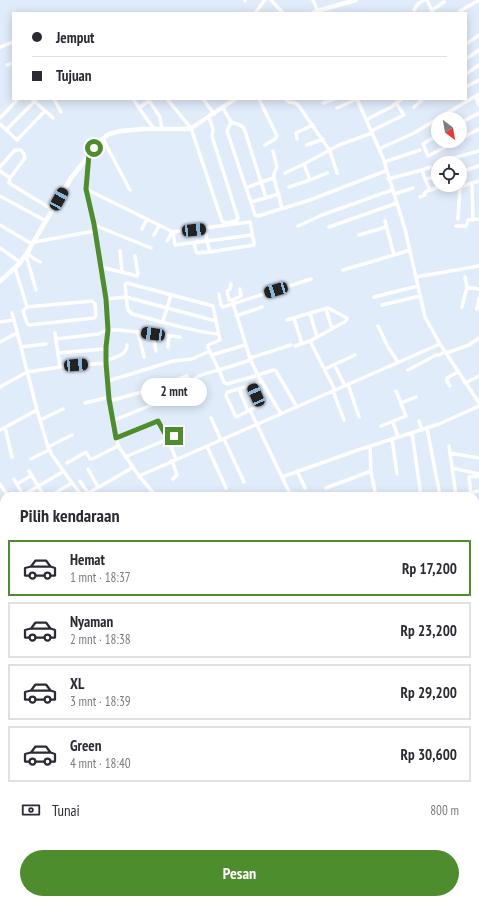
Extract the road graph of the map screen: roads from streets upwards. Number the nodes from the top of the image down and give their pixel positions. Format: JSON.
{"nodes":[{"id":1,"x":265,"y":0,"type":"edge"},
{"id":2,"x":271,"y":0,"type":"edge"},
{"id":3,"x":313,"y":0,"type":"edge"},
{"id":4,"x":356,"y":0,"type":"edge"},
{"id":5,"x":424,"y":0,"type":"edge"},
{"id":6,"x":427,"y":0,"type":"edge"},
{"id":7,"x":479,"y":0,"type":"edge"},
{"id":8,"x":444,"y":2,"type":"dead end"},
{"id":9,"x":414,"y":10,"type":"dead end"},
{"id":10,"x":433,"y":11,"type":"edge"},
{"id":11,"x":460,"y":11,"type":"dead end"},
{"id":12,"x":256,"y":12,"type":"edge"},
{"id":13,"x":282,"y":12,"type":"edge"},
{"id":14,"x":316,"y":12,"type":"edge"},
{"id":15,"x":479,"y":35,"type":"edge"},
{"id":16,"x":12,"y":42,"type":"edge"},
{"id":17,"x":467,"y":43,"type":"edge"},
{"id":18,"x":0,"y":47,"type":"edge"},
{"id":19,"x":479,"y":50,"type":"edge"},
{"id":20,"x":467,"y":58,"type":"edge"},
{"id":21,"x":12,"y":63,"type":"edge"},
{"id":22,"x":479,"y":64,"type":"edge"},
{"id":23,"x":7,"y":65,"type":"dead end"},
{"id":24,"x":467,"y":73,"type":"edge"},
{"id":25,"x":479,"y":80,"type":"edge"},
{"id":26,"x":467,"y":86,"type":"edge"},
{"id":27,"x":478,"y":95,"type":"edge"},
{"id":28,"x":17,"y":100,"type":"edge"},
{"id":29,"x":34,"y":100,"type":"edge"},
{"id":30,"x":54,"y":100,"type":"edge"},
{"id":31,"x":134,"y":100,"type":"edge"},
{"id":32,"x":148,"y":100,"type":"edge"},
{"id":33,"x":169,"y":100,"type":"edge"},
{"id":34,"x":204,"y":100,"type":"edge"},
{"id":35,"x":234,"y":100,"type":"edge"},
{"id":36,"x":260,"y":100,"type":"edge"},
{"id":37,"x":287,"y":100,"type":"edge"},
{"id":38,"x":331,"y":100,"type":"edge"},
{"id":39,"x":355,"y":100,"type":"edge"},
{"id":40,"x":357,"y":100,"type":"edge"},
{"id":41,"x":400,"y":100,"type":"edge"},
{"id":42,"x":423,"y":100,"type":"edge"},
{"id":43,"x":323,"y":103,"type":"dead end"},
{"id":44,"x":396,"y":103,"type":"junction"},
{"id":45,"x":479,"y":106,"type":"edge"},
{"id":46,"x":414,"y":107,"type":"dead end"},
{"id":47,"x":139,"y":108,"type":"junction"},
{"id":48,"x":223,"y":108,"type":"junction"},
{"id":49,"x":337,"y":108,"type":"dead end"},
{"id":50,"x":45,"y":111,"type":"junction"},
{"id":51,"x":60,"y":112,"type":"dead end"},
{"id":52,"x":452,"y":112,"type":"edge"},
{"id":53,"x":479,"y":113,"type":"edge"},
{"id":54,"x":214,"y":114,"type":"junction"},
{"id":55,"x":209,"y":117,"type":"junction"},
{"id":56,"x":0,"y":118,"type":"edge"},
{"id":57,"x":53,"y":118,"type":"dead end"},
{"id":58,"x":467,"y":119,"type":"edge"},
{"id":59,"x":366,"y":120,"type":"junction"},
{"id":60,"x":231,"y":122,"type":"junction"},
{"id":61,"x":0,"y":124,"type":"edge"},
{"id":62,"x":431,"y":124,"type":"edge"},
{"id":63,"x":313,"y":125,"type":"junction"},
{"id":64,"x":191,"y":128,"type":"junction"},
{"id":65,"x":154,"y":129,"type":"junction"},
{"id":66,"x":162,"y":129,"type":"junction"},
{"id":67,"x":479,"y":129,"type":"edge"},
{"id":68,"x":6,"y":130,"type":"junction"},
{"id":69,"x":372,"y":132,"type":"junction"},
{"id":70,"x":467,"y":135,"type":"edge"},
{"id":71,"x":103,"y":138,"type":"junction"},
{"id":72,"x":297,"y":139,"type":"dead end"},
{"id":73,"x":322,"y":139,"type":"junction"},
{"id":74,"x":431,"y":139,"type":"edge"},
{"id":75,"x":265,"y":145,"type":"dead end"},
{"id":76,"x":307,"y":145,"type":"dead end"},
{"id":77,"x":443,"y":148,"type":"edge"},
{"id":78,"x":379,"y":149,"type":"junction"},
{"id":79,"x":420,"y":150,"type":"dead end"},
{"id":80,"x":273,"y":151,"type":"dead end"},
{"id":81,"x":330,"y":151,"type":"junction"},
{"id":82,"x":479,"y":151,"type":"edge"},
{"id":83,"x":89,"y":154,"type":"junction"},
{"id":84,"x":461,"y":156,"type":"edge"},
{"id":85,"x":384,"y":162,"type":"junction"},
{"id":86,"x":304,"y":164,"type":"junction"},
{"id":87,"x":479,"y":166,"type":"edge"},
{"id":88,"x":0,"y":167,"type":"edge"},
{"id":89,"x":430,"y":167,"type":"dead end"},
{"id":90,"x":422,"y":170,"type":"junction"},
{"id":91,"x":467,"y":170,"type":"edge"},
{"id":92,"x":0,"y":171,"type":"edge"},
{"id":93,"x":386,"y":171,"type":"junction"},
{"id":94,"x":285,"y":173,"type":"dead end"},
{"id":95,"x":327,"y":173,"type":"dead end"},
{"id":96,"x":337,"y":173,"type":"dead end"},
{"id":97,"x":10,"y":178,"type":"junction"},
{"id":98,"x":274,"y":178,"type":"junction"},
{"id":99,"x":388,"y":178,"type":"junction"},
{"id":100,"x":431,"y":178,"type":"edge"},
{"id":101,"x":425,"y":179,"type":"junction"},
{"id":102,"x":310,"y":180,"type":"junction"},
{"id":103,"x":479,"y":181,"type":"edge"},
{"id":104,"x":261,"y":182,"type":"junction"},
{"id":105,"x":472,"y":183,"type":"junction"},
{"id":106,"x":289,"y":187,"type":"dead end"},
{"id":107,"x":246,"y":188,"type":"junction"},
{"id":108,"x":413,"y":188,"type":"dead end"},
{"id":109,"x":86,"y":189,"type":"junction"},
{"id":110,"x":130,"y":190,"type":"dead end"},
{"id":111,"x":430,"y":190,"type":"joint"},
{"id":112,"x":393,"y":192,"type":"junction"},
{"id":113,"x":279,"y":194,"type":"junction"},
{"id":114,"x":0,"y":196,"type":"edge"},
{"id":115,"x":420,"y":197,"type":"dead end"},
{"id":116,"x":266,"y":198,"type":"junction"},
{"id":117,"x":251,"y":202,"type":"junction"},
{"id":118,"x":397,"y":203,"type":"junction"},
{"id":119,"x":282,"y":208,"type":"junction"},
{"id":120,"x":52,"y":210,"type":"junction"},
{"id":121,"x":147,"y":219,"type":"junction"},
{"id":122,"x":458,"y":219,"type":"dead end"},
{"id":123,"x":479,"y":219,"type":"edge"},
{"id":124,"x":473,"y":220,"type":"junction"},
{"id":125,"x":46,"y":221,"type":"junction"},
{"id":126,"x":385,"y":221,"type":"dead end"},
{"id":127,"x":94,"y":224,"type":"junction"},
{"id":128,"x":0,"y":225,"type":"edge"},
{"id":129,"x":159,"y":226,"type":"junction"},
{"id":130,"x":298,"y":226,"type":"dead end"},
{"id":131,"x":456,"y":226,"type":"dead end"},
{"id":132,"x":329,"y":227,"type":"dead end"},
{"id":133,"x":386,"y":227,"type":"junction"},
{"id":134,"x":205,"y":228,"type":"junction"},
{"id":135,"x":142,"y":229,"type":"dead end"},
{"id":136,"x":95,"y":231,"type":"junction"},
{"id":137,"x":172,"y":232,"type":"junction"},
{"id":138,"x":154,"y":235,"type":"dead end"},
{"id":139,"x":252,"y":235,"type":"junction"},
{"id":140,"x":359,"y":236,"type":"dead end"},
{"id":141,"x":167,"y":241,"type":"dead end"},
{"id":142,"x":207,"y":241,"type":"junction"},
{"id":143,"x":33,"y":243,"type":"junction"},
{"id":144,"x":194,"y":243,"type":"junction"},
{"id":145,"x":0,"y":248,"type":"edge"},
{"id":146,"x":151,"y":248,"type":"dead end"},
{"id":147,"x":410,"y":250,"type":"junction"},
{"id":148,"x":120,"y":251,"type":"dead end"},
{"id":149,"x":210,"y":252,"type":"junction"},
{"id":150,"x":27,"y":254,"type":"junction"},
{"id":151,"x":394,"y":255,"type":"junction"},
{"id":152,"x":135,"y":256,"type":"dead end"},
{"id":153,"x":20,"y":262,"type":"junction"},
{"id":154,"x":40,"y":262,"type":"dead end"},
{"id":155,"x":479,"y":266,"type":"edge"},
{"id":156,"x":101,"y":267,"type":"junction"},
{"id":157,"x":15,"y":268,"type":"junction"},
{"id":158,"x":343,"y":270,"type":"dead end"},
{"id":159,"x":122,"y":272,"type":"junction"},
{"id":160,"x":416,"y":277,"type":"junction"},
{"id":161,"x":466,"y":277,"type":"dead end"},
{"id":162,"x":311,"y":280,"type":"dead end"},
{"id":163,"x":0,"y":281,"type":"edge"},
{"id":164,"x":231,"y":284,"type":"dead end"},
{"id":165,"x":418,"y":286,"type":"junction"},
{"id":166,"x":467,"y":287,"type":"junction"},
{"id":167,"x":479,"y":289,"type":"edge"},
{"id":168,"x":36,"y":290,"type":"dead end"},
{"id":169,"x":240,"y":290,"type":"dead end"},
{"id":170,"x":219,"y":294,"type":"dead end"},
{"id":171,"x":171,"y":295,"type":"junction"},
{"id":172,"x":420,"y":296,"type":"junction"},
{"id":173,"x":126,"y":297,"type":"junction"},
{"id":174,"x":374,"y":297,"type":"dead end"},
{"id":175,"x":479,"y":298,"type":"edge"},
{"id":176,"x":106,"y":299,"type":"junction"},
{"id":177,"x":232,"y":302,"type":"junction"},
{"id":178,"x":382,"y":305,"type":"dead end"},
{"id":179,"x":27,"y":307,"type":"junction"},
{"id":180,"x":262,"y":307,"type":"dead end"},
{"id":181,"x":462,"y":307,"type":"dead end"},
{"id":182,"x":167,"y":308,"type":"junction"},
{"id":183,"x":326,"y":309,"type":"junction"},
{"id":184,"x":477,"y":309,"type":"dead end"},
{"id":185,"x":12,"y":313,"type":"dead end"},
{"id":186,"x":310,"y":314,"type":"junction"},
{"id":187,"x":236,"y":316,"type":"junction"},
{"id":188,"x":294,"y":318,"type":"junction"},
{"id":189,"x":14,"y":320,"type":"junction"},
{"id":190,"x":287,"y":320,"type":"dead end"},
{"id":191,"x":163,"y":321,"type":"junction"},
{"id":192,"x":216,"y":321,"type":"junction"},
{"id":193,"x":0,"y":322,"type":"edge"},
{"id":194,"x":378,"y":326,"type":"dead end"},
{"id":195,"x":332,"y":329,"type":"junction"},
{"id":196,"x":108,"y":330,"type":"junction"},
{"id":197,"x":138,"y":332,"type":"junction"},
{"id":198,"x":17,"y":333,"type":"junction"},
{"id":199,"x":55,"y":333,"type":"dead end"},
{"id":200,"x":98,"y":334,"type":"junction"},
{"id":201,"x":153,"y":334,"type":"junction"},
{"id":202,"x":218,"y":334,"type":"junction"},
{"id":203,"x":168,"y":336,"type":"junction"},
{"id":204,"x":108,"y":337,"type":"junction"},
{"id":205,"x":180,"y":337,"type":"dead end"},
{"id":206,"x":317,"y":337,"type":"junction"},
{"id":207,"x":479,"y":338,"type":"edge"},
{"id":208,"x":56,"y":339,"type":"junction"},
{"id":209,"x":310,"y":341,"type":"junction"},
{"id":210,"x":0,"y":342,"type":"edge"},
{"id":211,"x":46,"y":344,"type":"dead end"},
{"id":212,"x":302,"y":344,"type":"junction"},
{"id":213,"x":440,"y":344,"type":"junction"},
{"id":214,"x":127,"y":345,"type":"dead end"},
{"id":215,"x":245,"y":346,"type":"junction"},
{"id":216,"x":21,"y":347,"type":"junction"},
{"id":217,"x":168,"y":347,"type":"dead end"},
{"id":218,"x":104,"y":349,"type":"dead end"},
{"id":219,"x":156,"y":351,"type":"dead end"},
{"id":220,"x":210,"y":351,"type":"junction"},
{"id":221,"x":58,"y":353,"type":"junction"},
{"id":222,"x":445,"y":353,"type":"junction"},
{"id":223,"x":212,"y":355,"type":"junction"},
{"id":224,"x":355,"y":355,"type":"dead end"},
{"id":225,"x":144,"y":357,"type":"dead end"},
{"id":226,"x":250,"y":359,"type":"junction"},
{"id":227,"x":106,"y":361,"type":"junction"},
{"id":228,"x":398,"y":362,"type":"junction"},
{"id":229,"x":60,"y":366,"type":"junction"},
{"id":230,"x":336,"y":368,"type":"dead end"},
{"id":231,"x":325,"y":369,"type":"junction"},
{"id":232,"x":219,"y":370,"type":"junction"},
{"id":233,"x":408,"y":370,"type":"dead end"},
{"id":234,"x":28,"y":372,"type":"junction"},
{"id":235,"x":458,"y":372,"type":"junction"},
{"id":236,"x":258,"y":375,"type":"junction"},
{"id":237,"x":479,"y":376,"type":"edge"},
{"id":238,"x":108,"y":381,"type":"junction"},
{"id":239,"x":150,"y":382,"type":"dead end"},
{"id":240,"x":262,"y":382,"type":"junction"},
{"id":241,"x":465,"y":383,"type":"junction"},
{"id":242,"x":190,"y":384,"type":"junction"},
{"id":243,"x":252,"y":385,"type":"junction"},
{"id":244,"x":346,"y":385,"type":"junction"},
{"id":245,"x":450,"y":386,"type":"dead end"},
{"id":246,"x":0,"y":387,"type":"edge"},
{"id":247,"x":153,"y":389,"type":"junction"},
{"id":248,"x":239,"y":389,"type":"junction"},
{"id":249,"x":334,"y":390,"type":"junction"},
{"id":250,"x":396,"y":391,"type":"dead end"},
{"id":251,"x":416,"y":397,"type":"dead end"},
{"id":252,"x":109,"y":399,"type":"junction"},
{"id":253,"x":85,"y":403,"type":"dead end"},
{"id":254,"x":401,"y":403,"type":"junction"},
{"id":255,"x":479,"y":403,"type":"edge"},
{"id":256,"x":479,"y":406,"type":"edge"},
{"id":257,"x":297,"y":407,"type":"junction"},
{"id":258,"x":63,"y":409,"type":"dead end"},
{"id":259,"x":37,"y":410,"type":"junction"},
{"id":260,"x":249,"y":411,"type":"junction"},
{"id":261,"x":281,"y":414,"type":"junction"},
{"id":262,"x":359,"y":417,"type":"dead end"},
{"id":263,"x":211,"y":418,"type":"dead end"},
{"id":264,"x":40,"y":420,"type":"junction"},
{"id":265,"x":344,"y":420,"type":"dead end"},
{"id":266,"x":112,"y":421,"type":"junction"},
{"id":267,"x":419,"y":421,"type":"dead end"},
{"id":268,"x":393,"y":422,"type":"junction"},
{"id":269,"x":257,"y":424,"type":"junction"},
{"id":270,"x":381,"y":426,"type":"dead end"},
{"id":271,"x":5,"y":427,"type":"junction"},
{"id":272,"x":427,"y":428,"type":"junction"},
{"id":273,"x":0,"y":430,"type":"edge"},
{"id":274,"x":422,"y":430,"type":"junction"},
{"id":275,"x":412,"y":433,"type":"junction"},
{"id":276,"x":72,"y":435,"type":"dead end"},
{"id":277,"x":174,"y":436,"type":"dead end"},
{"id":278,"x":398,"y":437,"type":"junction"},
{"id":279,"x":116,"y":438,"type":"junction"},
{"id":280,"x":168,"y":439,"type":"junction"},
{"id":281,"x":392,"y":439,"type":"junction"},
{"id":282,"x":222,"y":440,"type":"junction"},
{"id":283,"x":118,"y":446,"type":"junction"},
{"id":284,"x":207,"y":446,"type":"junction"},
{"id":285,"x":370,"y":446,"type":"junction"},
{"id":286,"x":449,"y":446,"type":"dead end"},
{"id":287,"x":49,"y":448,"type":"junction"},
{"id":288,"x":450,"y":453,"type":"junction"},
{"id":289,"x":12,"y":457,"type":"dead end"},
{"id":290,"x":125,"y":457,"type":"junction"},
{"id":291,"x":479,"y":458,"type":"edge"},
{"id":292,"x":31,"y":459,"type":"dead end"},
{"id":293,"x":174,"y":460,"type":"junction"},
{"id":294,"x":67,"y":463,"type":"dead end"},
{"id":295,"x":132,"y":468,"type":"junction"},
{"id":296,"x":452,"y":468,"type":"junction"},
{"id":297,"x":88,"y":470,"type":"dead end"},
{"id":298,"x":29,"y":471,"type":"dead end"},
{"id":299,"x":64,"y":471,"type":"junction"},
{"id":300,"x":297,"y":471,"type":"junction"},
{"id":301,"x":371,"y":471,"type":"junction"},
{"id":302,"x":468,"y":471,"type":"junction"},
{"id":303,"x":397,"y":474,"type":"dead end"},
{"id":304,"x":32,"y":475,"type":"junction"},
{"id":305,"x":479,"y":475,"type":"edge"},
{"id":306,"x":139,"y":476,"type":"junction"},
{"id":307,"x":282,"y":477,"type":"junction"},
{"id":308,"x":469,"y":477,"type":"junction"},
{"id":309,"x":172,"y":479,"type":"dead end"},
{"id":310,"x":14,"y":480,"type":"dead end"},
{"id":311,"x":80,"y":481,"type":"dead end"},
{"id":312,"x":244,"y":482,"type":"dead end"},
{"id":313,"x":72,"y":483,"type":"junction"},
{"id":314,"x":17,"y":484,"type":"junction"},
{"id":315,"x":38,"y":486,"type":"junction"},
{"id":316,"x":98,"y":487,"type":"junction"},
{"id":317,"x":226,"y":488,"type":"dead end"},
{"id":318,"x":305,"y":488,"type":"dead end"},
{"id":319,"x":326,"y":488,"type":"dead end"},
{"id":320,"x":21,"y":492,"type":"edge"},
{"id":321,"x":27,"y":492,"type":"edge"},
{"id":322,"x":42,"y":492,"type":"edge"},
{"id":323,"x":57,"y":492,"type":"edge"},
{"id":324,"x":79,"y":492,"type":"edge"},
{"id":325,"x":88,"y":492,"type":"edge"},
{"id":326,"x":92,"y":492,"type":"edge"},
{"id":327,"x":152,"y":492,"type":"edge"},
{"id":328,"x":288,"y":492,"type":"edge"},
{"id":329,"x":375,"y":492,"type":"edge"},
{"id":330,"x":420,"y":492,"type":"edge"},
{"id":331,"x":439,"y":492,"type":"edge"},
{"id":332,"x":456,"y":492,"type":"edge"},
{"id":333,"x":471,"y":492,"type":"edge"}],
"edges":[{"from":1,"to":12,"type":"street"},
{"from":2,"to":13,"type":"street"},
{"from":3,"to":14,"type":"street"},
{"from":4,"to":14,"type":"street"},
{"from":5,"to":9,"type":"street"},
{"from":6,"to":10,"type":"street"},
{"from":7,"to":11,"type":"street"},
{"from":8,"to":10,"type":"street"},
{"from":15,"to":17,"type":"street"},
{"from":16,"to":18,"type":"street"},
{"from":19,"to":20,"type":"street"},
{"from":21,"to":23,"type":"street"},
{"from":22,"to":24,"type":"street"},
{"from":25,"to":26,"type":"street"},
{"from":27,"to":45,"type":"street"},
{"from":27,"to":52,"type":"street"},
{"from":28,"to":56,"type":"street"},
{"from":29,"to":50,"type":"street"},
{"from":29,"to":68,"type":"street"},
{"from":30,"to":51,"type":"street"},
{"from":31,"to":47,"type":"street"},
{"from":32,"to":47,"type":"street"},
{"from":32,"to":66,"type":"street"},
{"from":33,"to":64,"type":"street"},
{"from":34,"to":54,"type":"street"},
{"from":35,"to":48,"type":"street"},
{"from":36,"to":75,"type":"street"},
{"from":37,"to":63,"type":"street"},
{"from":38,"to":43,"type":"street"},
{"from":39,"to":49,"type":"street"},
{"from":40,"to":59,"type":"street"},
{"from":41,"to":44,"type":"street"},
{"from":42,"to":46,"type":"street"},
{"from":44,"to":59,"type":"street"},
{"from":44,"to":69,"type":"street"},
{"from":47,"to":65,"type":"street"},
{"from":48,"to":54,"type":"street"},
{"from":48,"to":60,"type":"street"},
{"from":50,"to":57,"type":"street"},
{"from":50,"to":68,"type":"street"},
{"from":53,"to":58,"type":"street"},
{"from":54,"to":55,"type":"street"},
{"from":55,"to":64,"type":"street"},
{"from":55,"to":64,"type":"street"},
{"from":59,"to":69,"type":"street"},
{"from":60,"to":104,"type":"street"},
{"from":60,"to":107,"type":"street"},
{"from":61,"to":68,"type":"street"},
{"from":62,"to":78,"type":"street"},
{"from":63,"to":72,"type":"street"},
{"from":63,"to":73,"type":"street"},
{"from":64,"to":66,"type":"street"},
{"from":65,"to":66,"type":"street"},
{"from":65,"to":71,"type":"street"},
{"from":67,"to":70,"type":"street"},
{"from":69,"to":78,"type":"street"},
{"from":69,"to":81,"type":"street"},
{"from":71,"to":83,"type":"street"},
{"from":71,"to":110,"type":"street"},
{"from":73,"to":76,"type":"street"},
{"from":73,"to":81,"type":"street"},
{"from":74,"to":77,"type":"street"},
{"from":78,"to":85,"type":"street"},
{"from":79,"to":85,"type":"street"},
{"from":80,"to":98,"type":"street"},
{"from":81,"to":86,"type":"street"},
{"from":81,"to":96,"type":"street"},
{"from":82,"to":84,"type":"street"},
{"from":83,"to":109,"type":"street"},
{"from":83,"to":120,"type":"street"},
{"from":85,"to":93,"type":"street"},
{"from":86,"to":94,"type":"street"},
{"from":86,"to":102,"type":"street"},
{"from":87,"to":91,"type":"street"},
{"from":88,"to":97,"type":"street"},
{"from":89,"to":90,"type":"street"},
{"from":90,"to":99,"type":"street"},
{"from":90,"to":101,"type":"street"},
{"from":92,"to":97,"type":"street"},
{"from":93,"to":99,"type":"street"},
{"from":93,"to":119,"type":"street"},
{"from":95,"to":102,"type":"street"},
{"from":97,"to":120,"type":"street"},
{"from":98,"to":104,"type":"street"},
{"from":98,"to":113,"type":"street"},
{"from":99,"to":112,"type":"street"},
{"from":100,"to":101,"type":"street"},
{"from":101,"to":111,"type":"street"},
{"from":102,"to":106,"type":"street"},
{"from":103,"to":105,"type":"street"},
{"from":104,"to":107,"type":"street"},
{"from":104,"to":116,"type":"street"},
{"from":105,"to":122,"type":"street"},
{"from":105,"to":124,"type":"street"},
{"from":107,"to":117,"type":"street"},
{"from":108,"to":112,"type":"street"},
{"from":109,"to":121,"type":"street"},
{"from":109,"to":127,"type":"street"},
{"from":111,"to":115,"type":"street"},
{"from":112,"to":118,"type":"street"},
{"from":112,"to":130,"type":"street"},
{"from":113,"to":116,"type":"street"},
{"from":113,"to":119,"type":"street"},
{"from":114,"to":125,"type":"street"},
{"from":116,"to":117,"type":"street"},
{"from":117,"to":119,"type":"street"},
{"from":118,"to":132,"type":"street"},
{"from":118,"to":147,"type":"street"},
{"from":120,"to":125,"type":"street"},
{"from":121,"to":129,"type":"street"},
{"from":121,"to":135,"type":"street"},
{"from":123,"to":124,"type":"street"},
{"from":124,"to":131,"type":"street"},
{"from":125,"to":143,"type":"street"},
{"from":126,"to":133,"type":"street"},
{"from":127,"to":136,"type":"street"},
{"from":127,"to":146,"type":"street"},
{"from":128,"to":143,"type":"street"},
{"from":129,"to":137,"type":"street"},
{"from":129,"to":138,"type":"street"},
{"from":133,"to":140,"type":"street"},
{"from":133,"to":151,"type":"street"},
{"from":134,"to":137,"type":"street"},
{"from":134,"to":139,"type":"street"},
{"from":134,"to":142,"type":"street"},
{"from":136,"to":143,"type":"street"},
{"from":136,"to":156,"type":"street"},
{"from":137,"to":141,"type":"street"},
{"from":137,"to":144,"type":"street"},
{"from":139,"to":142,"type":"street"},
{"from":139,"to":149,"type":"street"},
{"from":142,"to":144,"type":"street"},
{"from":142,"to":149,"type":"street"},
{"from":143,"to":150,"type":"street"},
{"from":144,"to":149,"type":"street"},
{"from":145,"to":153,"type":"street"},
{"from":147,"to":151,"type":"street"},
{"from":147,"to":160,"type":"street"},
{"from":148,"to":159,"type":"street"},
{"from":150,"to":153,"type":"street"},
{"from":150,"to":154,"type":"street"},
{"from":150,"to":168,"type":"street"},
{"from":151,"to":158,"type":"street"},
{"from":152,"to":159,"type":"street"},
{"from":153,"to":157,"type":"street"},
{"from":155,"to":160,"type":"street"},
{"from":156,"to":159,"type":"street"},
{"from":156,"to":176,"type":"street"},
{"from":157,"to":163,"type":"street"},
{"from":157,"to":179,"type":"street"},
{"from":160,"to":165,"type":"street"},
{"from":161,"to":166,"type":"street"},
{"from":162,"to":177,"type":"street"},
{"from":164,"to":177,"type":"street"},
{"from":165,"to":172,"type":"street"},
{"from":165,"to":174,"type":"street"},
{"from":166,"to":167,"type":"street"},
{"from":166,"to":181,"type":"street"},
{"from":169,"to":177,"type":"street"},
{"from":170,"to":177,"type":"street"},
{"from":171,"to":173,"type":"street"},
{"from":171,"to":182,"type":"street"},
{"from":171,"to":192,"type":"street"},
{"from":172,"to":178,"type":"street"},
{"from":172,"to":213,"type":"street"},
{"from":173,"to":176,"type":"street"},
{"from":173,"to":182,"type":"street"},
{"from":173,"to":191,"type":"street"},
{"from":175,"to":184,"type":"street"},
{"from":176,"to":196,"type":"street"},
{"from":177,"to":187,"type":"street"},
{"from":179,"to":179,"type":"street"},
{"from":180,"to":187,"type":"street"},
{"from":182,"to":191,"type":"street"},
{"from":182,"to":192,"type":"street"},
{"from":183,"to":186,"type":"street"},
{"from":183,"to":195,"type":"street"},
{"from":183,"to":195,"type":"street"},
{"from":185,"to":189,"type":"street"},
{"from":186,"to":188,"type":"street"},
{"from":186,"to":206,"type":"street"},
{"from":187,"to":215,"type":"street"},
{"from":188,"to":190,"type":"street"},
{"from":188,"to":212,"type":"street"},
{"from":189,"to":193,"type":"street"},
{"from":189,"to":198,"type":"street"},
{"from":191,"to":202,"type":"street"},
{"from":192,"to":202,"type":"street"},
{"from":194,"to":228,"type":"street"},
{"from":195,"to":206,"type":"street"},
{"from":196,"to":197,"type":"street"},
{"from":196,"to":200,"type":"street"},
{"from":196,"to":204,"type":"street"},
{"from":197,"to":201,"type":"street"},
{"from":197,"to":225,"type":"street"},
{"from":198,"to":210,"type":"street"},
{"from":198,"to":216,"type":"street"},
{"from":199,"to":208,"type":"street"},
{"from":200,"to":204,"type":"street"},
{"from":200,"to":208,"type":"street"},
{"from":201,"to":203,"type":"street"},
{"from":201,"to":219,"type":"street"},
{"from":202,"to":220,"type":"street"},
{"from":203,"to":205,"type":"street"},
{"from":203,"to":217,"type":"street"},
{"from":204,"to":227,"type":"street"},
{"from":206,"to":209,"type":"street"},
{"from":207,"to":222,"type":"street"},
{"from":208,"to":221,"type":"street"},
{"from":209,"to":212,"type":"street"},
{"from":209,"to":231,"type":"street"},
{"from":211,"to":216,"type":"street"},
{"from":212,"to":226,"type":"street"},
{"from":213,"to":222,"type":"street"},
{"from":213,"to":228,"type":"street"},
{"from":214,"to":227,"type":"street"},
{"from":215,"to":223,"type":"street"},
{"from":215,"to":226,"type":"street"},
{"from":216,"to":234,"type":"street"},
{"from":218,"to":221,"type":"street"},
{"from":220,"to":223,"type":"street"},
{"from":220,"to":238,"type":"street"},
{"from":221,"to":229,"type":"street"},
{"from":222,"to":233,"type":"street"},
{"from":222,"to":235,"type":"street"},
{"from":223,"to":232,"type":"street"},
{"from":224,"to":231,"type":"street"},
{"from":226,"to":232,"type":"street"},
{"from":226,"to":236,"type":"street"},
{"from":227,"to":229,"type":"street"},
{"from":227,"to":238,"type":"street"},
{"from":228,"to":244,"type":"street"},
{"from":229,"to":234,"type":"street"},
{"from":230,"to":244,"type":"street"},
{"from":231,"to":249,"type":"street"},
{"from":232,"to":236,"type":"street"},
{"from":232,"to":242,"type":"street"},
{"from":234,"to":246,"type":"street"},
{"from":234,"to":259,"type":"street"},
{"from":235,"to":241,"type":"street"},
{"from":235,"to":245,"type":"street"},
{"from":236,"to":240,"type":"street"},
{"from":236,"to":257,"type":"street"},
{"from":237,"to":241,"type":"street"},
{"from":238,"to":252,"type":"street"},
{"from":239,"to":247,"type":"street"},
{"from":240,"to":243,"type":"street"},
{"from":240,"to":261,"type":"street"},
{"from":241,"to":255,"type":"street"},
{"from":242,"to":247,"type":"street"},
{"from":242,"to":266,"type":"street"},
{"from":243,"to":248,"type":"street"},
{"from":243,"to":260,"type":"street"},
{"from":244,"to":249,"type":"street"},
{"from":244,"to":262,"type":"street"},
{"from":247,"to":252,"type":"street"},
{"from":248,"to":260,"type":"street"},
{"from":248,"to":260,"type":"street"},
{"from":249,"to":257,"type":"street"},
{"from":249,"to":265,"type":"street"},
{"from":250,"to":254,"type":"street"},
{"from":251,"to":254,"type":"street"},
{"from":252,"to":253,"type":"street"},
{"from":252,"to":266,"type":"street"},
{"from":254,"to":268,"type":"street"},
{"from":256,"to":272,"type":"street"},
{"from":257,"to":261,"type":"street"},
{"from":258,"to":264,"type":"street"},
{"from":259,"to":264,"type":"street"},
{"from":259,"to":271,"type":"street"},
{"from":260,"to":269,"type":"street"},
{"from":261,"to":269,"type":"street"},
{"from":263,"to":282,"type":"street"},
{"from":264,"to":287,"type":"street"},
{"from":266,"to":279,"type":"street"},
{"from":267,"to":274,"type":"street"},
{"from":268,"to":270,"type":"street"},
{"from":268,"to":278,"type":"street"},
{"from":269,"to":282,"type":"street"},
{"from":269,"to":307,"type":"street"},
{"from":271,"to":273,"type":"street"},
{"from":271,"to":289,"type":"street"},
{"from":272,"to":274,"type":"street"},
{"from":272,"to":331,"type":"street"},
{"from":274,"to":275,"type":"street"},
{"from":275,"to":278,"type":"street"},
{"from":275,"to":330,"type":"street"},
{"from":276,"to":287,"type":"street"},
{"from":277,"to":280,"type":"street"},
{"from":278,"to":281,"type":"street"},
{"from":279,"to":280,"type":"street"},
{"from":279,"to":283,"type":"street"},
{"from":280,"to":290,"type":"street"},
{"from":280,"to":293,"type":"street"},
{"from":281,"to":285,"type":"street"},
{"from":281,"to":303,"type":"street"},
{"from":282,"to":284,"type":"street"},
{"from":282,"to":312,"type":"street"},
{"from":283,"to":290,"type":"street"},
{"from":283,"to":294,"type":"street"},
{"from":284,"to":293,"type":"street"},
{"from":284,"to":317,"type":"street"},
{"from":285,"to":300,"type":"street"},
{"from":285,"to":301,"type":"street"},
{"from":286,"to":288,"type":"street"},
{"from":287,"to":292,"type":"street"},
{"from":287,"to":299,"type":"street"},
{"from":288,"to":291,"type":"street"},
{"from":288,"to":296,"type":"street"},
{"from":290,"to":295,"type":"street"},
{"from":293,"to":306,"type":"street"},
{"from":293,"to":309,"type":"street"},
{"from":295,"to":306,"type":"street"},
{"from":295,"to":316,"type":"street"},
{"from":296,"to":302,"type":"street"},
{"from":296,"to":332,"type":"street"},
{"from":297,"to":316,"type":"street"},
{"from":298,"to":304,"type":"street"},
{"from":299,"to":313,"type":"street"},
{"from":299,"to":315,"type":"street"},
{"from":300,"to":307,"type":"street"},
{"from":300,"to":318,"type":"street"},
{"from":301,"to":319,"type":"street"},
{"from":301,"to":329,"type":"street"},
{"from":302,"to":305,"type":"street"},
{"from":302,"to":308,"type":"street"},
{"from":304,"to":314,"type":"street"},
{"from":304,"to":315,"type":"street"},
{"from":305,"to":308,"type":"street"},
{"from":306,"to":327,"type":"street"},
{"from":307,"to":328,"type":"street"},
{"from":308,"to":333,"type":"street"},
{"from":310,"to":314,"type":"street"},
{"from":311,"to":325,"type":"street"},
{"from":313,"to":323,"type":"street"},
{"from":313,"to":324,"type":"street"},
{"from":314,"to":320,"type":"street"},
{"from":315,"to":321,"type":"street"},
{"from":315,"to":322,"type":"street"},
{"from":316,"to":326,"type":"street"}]}
